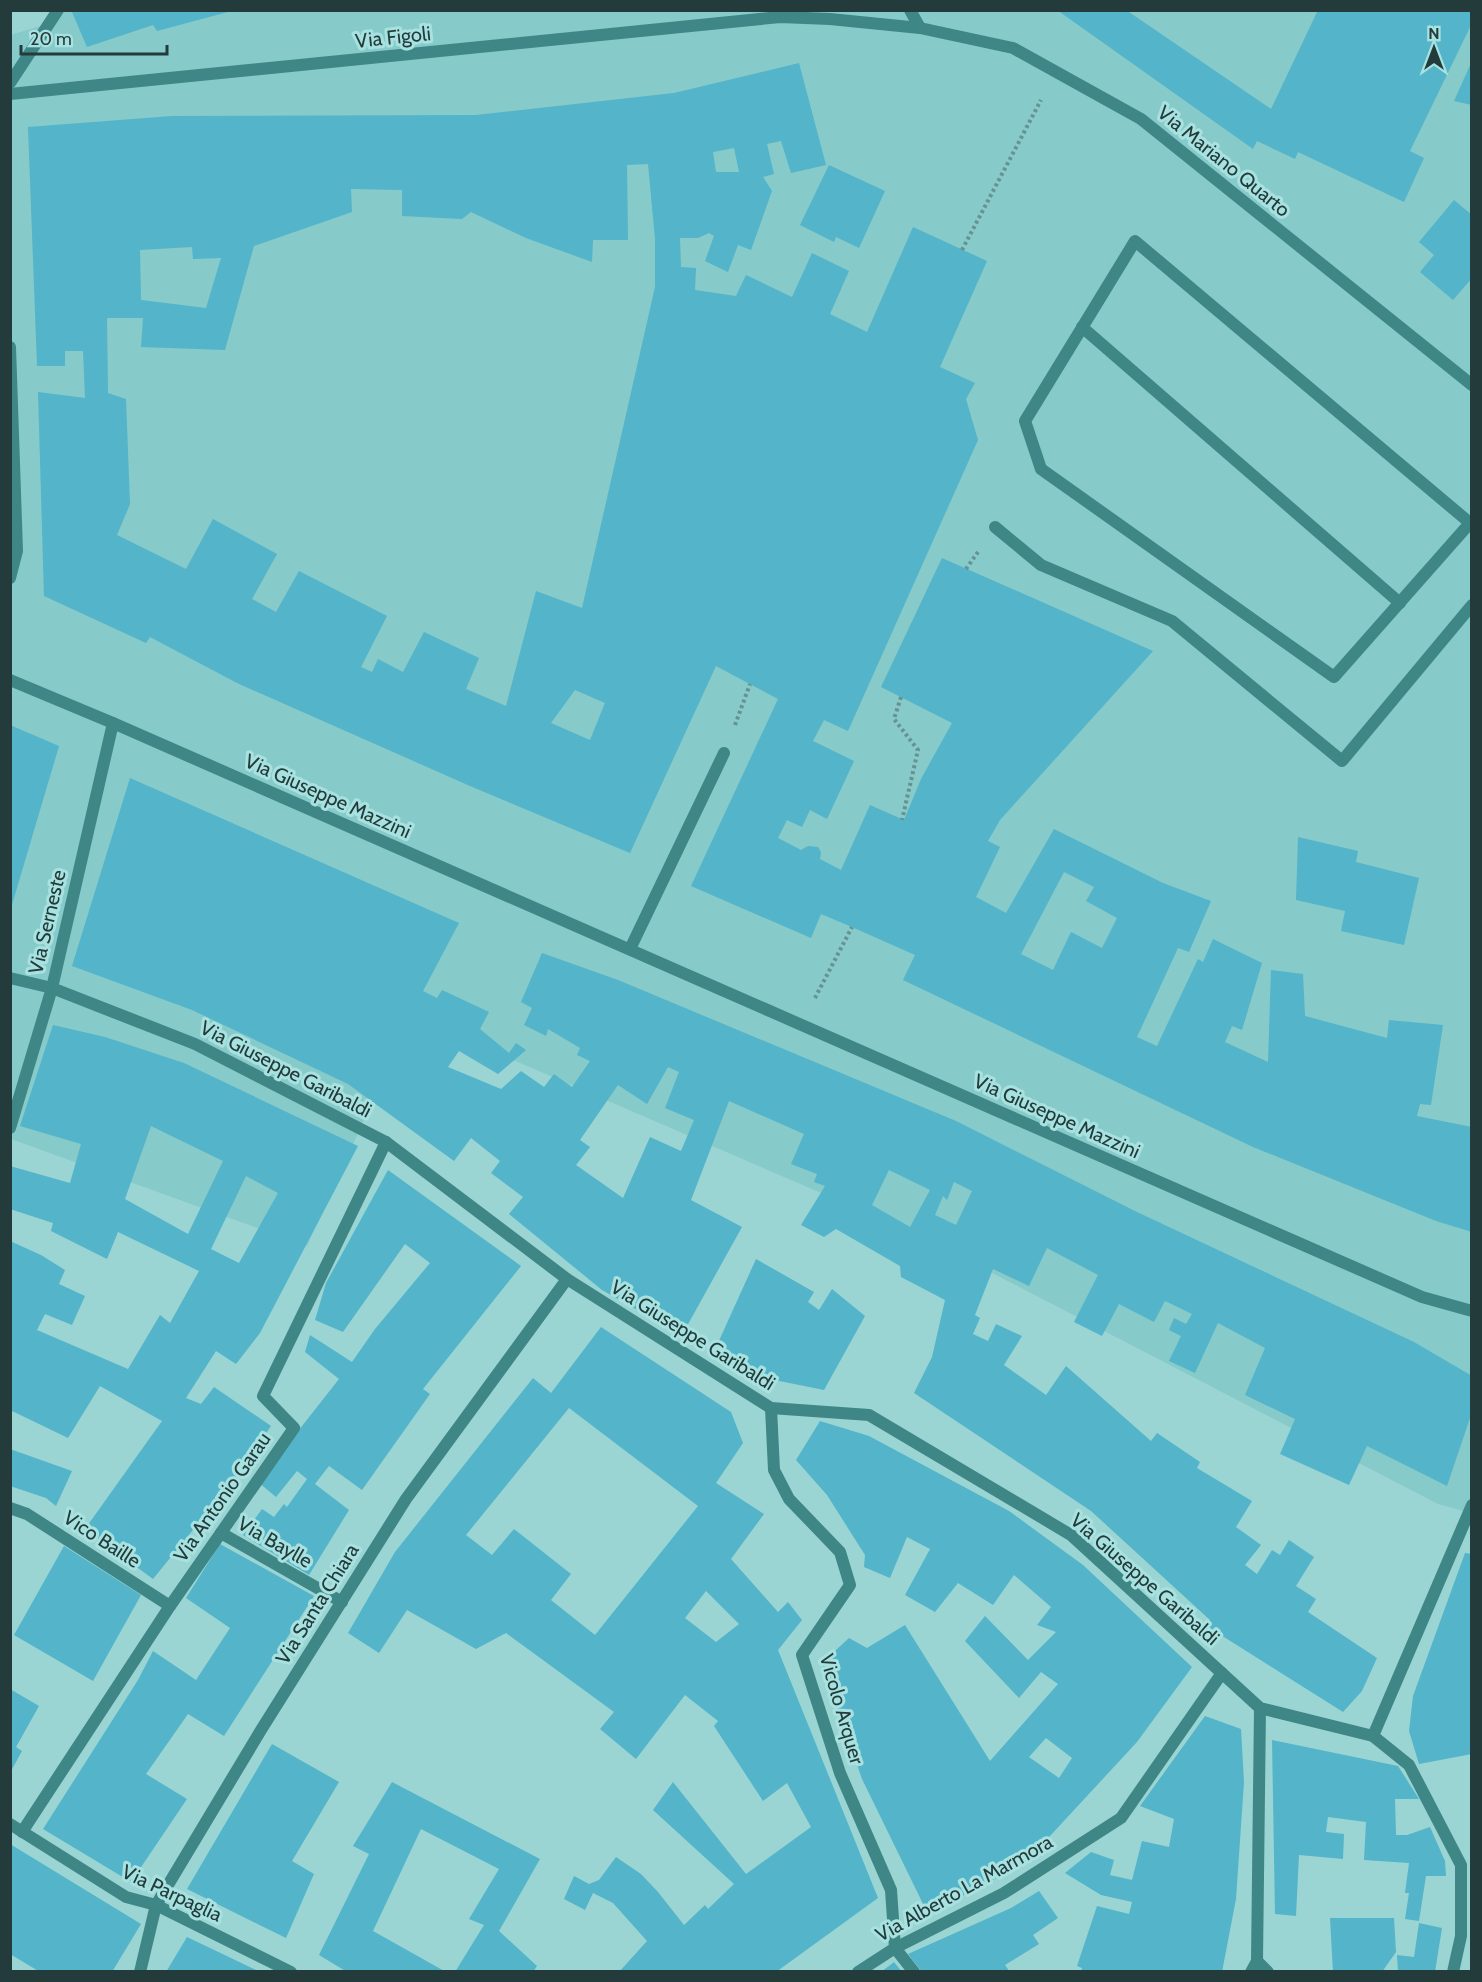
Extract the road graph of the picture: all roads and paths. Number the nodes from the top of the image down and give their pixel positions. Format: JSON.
{"nodes":[{"id":1,"x":58,"y":10,"type":"edge"},
{"id":2,"x":910,"y":10,"type":"edge"},
{"id":3,"x":785,"y":14,"type":"edge"},
{"id":4,"x":920,"y":28,"type":"junction"},
{"id":5,"x":1055,"y":73,"type":"junction"},
{"id":6,"x":10,"y":83,"type":"edge"},
{"id":7,"x":10,"y":94,"type":"edge"},
{"id":8,"x":962,"y":250,"type":"dead end"},
{"id":9,"x":1082,"y":327,"type":"junction"},
{"id":10,"x":10,"y":347,"type":"edge"},
{"id":11,"x":1472,"y":385,"type":"edge"},
{"id":12,"x":1471,"y":523,"type":"edge"},
{"id":13,"x":995,"y":526,"type":"dead end"},
{"id":14,"x":10,"y":578,"type":"edge"},
{"id":15,"x":1400,"y":603,"type":"junction"},
{"id":16,"x":1472,"y":605,"type":"edge"},
{"id":17,"x":10,"y":680,"type":"edge"},
{"id":18,"x":750,"y":684,"type":"dead end"},
{"id":19,"x":901,"y":697,"type":"dead end"},
{"id":20,"x":113,"y":723,"type":"junction"},
{"id":21,"x":724,"y":753,"type":"joint"},
{"id":22,"x":902,"y":820,"type":"dead end"},
{"id":23,"x":852,"y":927,"type":"dead end"},
{"id":24,"x":630,"y":949,"type":"junction"},
{"id":25,"x":10,"y":978,"type":"edge"},
{"id":26,"x":52,"y":988,"type":"junction"},
{"id":27,"x":801,"y":1025,"type":"junction"},
{"id":28,"x":10,"y":1128,"type":"edge"},
{"id":29,"x":386,"y":1142,"type":"junction"},
{"id":30,"x":567,"y":1279,"type":"junction"},
{"id":31,"x":1472,"y":1311,"type":"edge"},
{"id":32,"x":771,"y":1408,"type":"junction"},
{"id":33,"x":1472,"y":1505,"type":"edge"},
{"id":34,"x":10,"y":1508,"type":"edge"},
{"id":35,"x":221,"y":1533,"type":"junction"},
{"id":36,"x":342,"y":1602,"type":"junction"},
{"id":37,"x":170,"y":1606,"type":"junction"},
{"id":38,"x":1222,"y":1673,"type":"junction"},
{"id":39,"x":1260,"y":1708,"type":"junction"},
{"id":40,"x":1373,"y":1736,"type":"junction"},
{"id":41,"x":10,"y":1824,"type":"edge"},
{"id":42,"x":22,"y":1832,"type":"junction"},
{"id":43,"x":156,"y":1905,"type":"junction"},
{"id":44,"x":895,"y":1948,"type":"junction"},
{"id":45,"x":1254,"y":1966,"type":"edge"},
{"id":46,"x":141,"y":1971,"type":"edge"},
{"id":47,"x":291,"y":1971,"type":"edge"},
{"id":48,"x":858,"y":1971,"type":"edge"},
{"id":49,"x":914,"y":1971,"type":"edge"},
{"id":50,"x":1268,"y":1971,"type":"edge"},
{"id":51,"x":1454,"y":1971,"type":"edge"}],
"edges":[{"from":1,"to":6,"type":"street"},
{"from":2,"to":4,"type":"street"},
{"from":3,"to":4,"type":"street","name":"Via Figoli"},
{"from":3,"to":7,"type":"street","name":"Via Figoli"},
{"from":4,"to":5,"type":"street","name":"Via Mariano Quarto"},
{"from":5,"to":8,"type":"path"},
{"from":5,"to":11,"type":"street","name":"Via Mariano Quarto"},
{"from":9,"to":12,"type":"street"},
{"from":9,"to":15,"type":"street"},
{"from":9,"to":15,"type":"street"},
{"from":10,"to":14,"type":"street"},
{"from":12,"to":15,"type":"street"},
{"from":13,"to":16,"type":"street"},
{"from":17,"to":20,"type":"street","name":"Via Giuseppe Mazzini"},
{"from":18,"to":21,"type":"path"},
{"from":19,"to":22,"type":"path"},
{"from":20,"to":24,"type":"street","name":"Via Giuseppe Mazzini"},
{"from":20,"to":26,"type":"street","name":"Via Serneste"},
{"from":21,"to":24,"type":"street"},
{"from":23,"to":27,"type":"path"},
{"from":24,"to":27,"type":"street","name":"Via Giuseppe Mazzini"},
{"from":25,"to":26,"type":"street","name":"Via Giuseppe Garibaldi"},
{"from":26,"to":28,"type":"street","name":"Via Serneste"},
{"from":26,"to":29,"type":"street","name":"Via Giuseppe Garibaldi"},
{"from":27,"to":31,"type":"street","name":"Via Giuseppe Mazzini"},
{"from":29,"to":30,"type":"street","name":"Via Giuseppe Garibaldi"},
{"from":29,"to":35,"type":"street","name":"Via Antonio Garau"},
{"from":30,"to":32,"type":"street","name":"Via Giuseppe Garibaldi"},
{"from":30,"to":36,"type":"street","name":"Via Santa Chiara"},
{"from":32,"to":38,"type":"street","name":"Via Giuseppe Garibaldi"},
{"from":32,"to":44,"type":"street","name":"Vicolo Arquer"},
{"from":33,"to":40,"type":"street"},
{"from":34,"to":37,"type":"street","name":"Vico Baille"},
{"from":35,"to":36,"type":"street","name":"Via Baylle"},
{"from":35,"to":37,"type":"street","name":"Via Antonio Garau"},
{"from":36,"to":43,"type":"street","name":"Via Santa Chiara"},
{"from":37,"to":42,"type":"street","name":"Via Antonio Garau"},
{"from":38,"to":39,"type":"street","name":"Via Giuseppe Garibaldi"},
{"from":38,"to":44,"type":"street","name":"Via Alberto La Marmora"},
{"from":39,"to":40,"type":"street","name":"Via Giuseppe Garibaldi"},
{"from":39,"to":45,"type":"street"},
{"from":40,"to":51,"type":"street"},
{"from":41,"to":42,"type":"street","name":"Via Parpaglia"},
{"from":42,"to":43,"type":"street","name":"Via Parpaglia"},
{"from":43,"to":46,"type":"street","name":"Via Santa Chiara"},
{"from":43,"to":47,"type":"street","name":"Via Parpaglia"},
{"from":44,"to":48,"type":"street","name":"Via Alberto La Marmora"},
{"from":44,"to":49,"type":"street"},
{"from":45,"to":50,"type":"street"}]}
